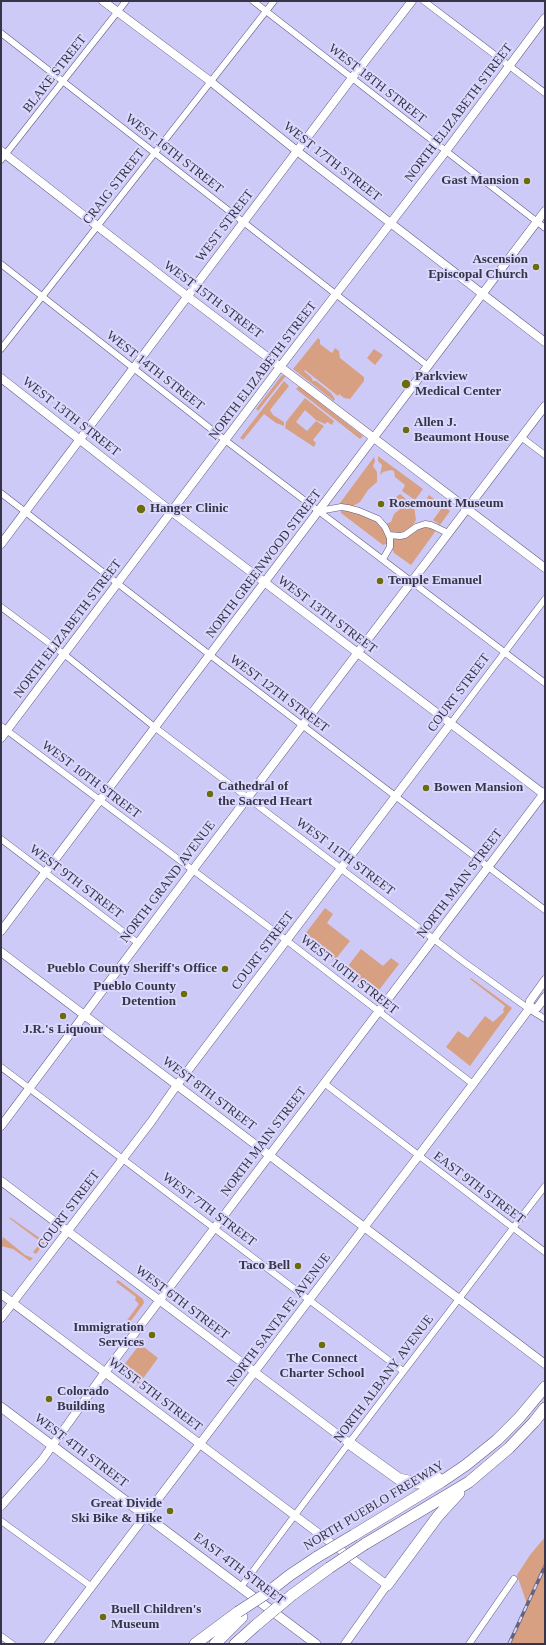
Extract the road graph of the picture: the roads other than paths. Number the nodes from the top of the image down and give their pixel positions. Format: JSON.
{"nodes":[{"id":1,"x":103,"y":1,"type":"edge"},
{"id":2,"x":126,"y":1,"type":"edge"},
{"id":3,"x":253,"y":1,"type":"edge"},
{"id":4,"x":274,"y":1,"type":"edge"},
{"id":5,"x":412,"y":1,"type":"edge"},
{"id":6,"x":424,"y":1,"type":"edge"},
{"id":7,"x":266,"y":11,"type":"junction"},
{"id":8,"x":117,"y":12,"type":"junction"},
{"id":9,"x":545,"y":18,"type":"edge"},
{"id":10,"x":1,"y":33,"type":"edge"},
{"id":11,"x":509,"y":66,"type":"junction"},
{"id":12,"x":352,"y":78,"type":"junction"},
{"id":13,"x":63,"y":81,"type":"junction"},
{"id":14,"x":210,"y":82,"type":"junction"},
{"id":15,"x":545,"y":93,"type":"edge"},
{"id":16,"x":298,"y":151,"type":"junction"},
{"id":17,"x":446,"y":151,"type":"junction"},
{"id":18,"x":155,"y":153,"type":"junction"},
{"id":19,"x":2,"y":155,"type":"edge"},
{"id":20,"x":545,"y":212,"type":"edge"},
{"id":21,"x":243,"y":222,"type":"junction"},
{"id":22,"x":537,"y":222,"type":"junction"},
{"id":23,"x":391,"y":223,"type":"junction"},
{"id":24,"x":97,"y":226,"type":"junction"},
{"id":25,"x":545,"y":228,"type":"edge"},
{"id":26,"x":1,"y":264,"type":"edge"},
{"id":27,"x":42,"y":295,"type":"junction"},
{"id":28,"x":336,"y":295,"type":"junction"},
{"id":29,"x":482,"y":295,"type":"junction"},
{"id":30,"x":187,"y":296,"type":"junction"},
{"id":31,"x":545,"y":342,"type":"edge"},
{"id":32,"x":1,"y":349,"type":"edge"},
{"id":33,"x":428,"y":366,"type":"junction"},
{"id":34,"x":280,"y":367,"type":"junction"},
{"id":35,"x":133,"y":368,"type":"junction"},
{"id":36,"x":1,"y":378,"type":"edge"},
{"id":37,"x":545,"y":406,"type":"edge"},
{"id":38,"x":522,"y":436,"type":"junction"},
{"id":39,"x":374,"y":439,"type":"junction"},
{"id":40,"x":79,"y":440,"type":"junction"},
{"id":41,"x":225,"y":440,"type":"junction"},
{"id":42,"x":545,"y":455,"type":"edge"},
{"id":43,"x":1,"y":493,"type":"edge"},
{"id":44,"x":466,"y":508,"type":"junction"},
{"id":45,"x":319,"y":511,"type":"junction"},
{"id":46,"x":26,"y":512,"type":"junction"},
{"id":47,"x":172,"y":512,"type":"junction"},
{"id":48,"x":448,"y":533,"type":"junction"},
{"id":49,"x":389,"y":535,"type":"junction"},
{"id":50,"x":1,"y":544,"type":"edge"},
{"id":51,"x":383,"y":559,"type":"junction"},
{"id":52,"x":545,"y":568,"type":"edge"},
{"id":53,"x":412,"y":581,"type":"junction"},
{"id":54,"x":265,"y":582,"type":"junction"},
{"id":55,"x":118,"y":584,"type":"junction"},
{"id":56,"x":545,"y":599,"type":"edge"},
{"id":57,"x":1,"y":607,"type":"edge"},
{"id":58,"x":357,"y":652,"type":"junction"},
{"id":59,"x":505,"y":652,"type":"junction"},
{"id":60,"x":65,"y":655,"type":"junction"},
{"id":61,"x":210,"y":655,"type":"junction"},
{"id":62,"x":545,"y":683,"type":"edge"},
{"id":63,"x":451,"y":723,"type":"junction"},
{"id":64,"x":302,"y":726,"type":"junction"},
{"id":65,"x":155,"y":727,"type":"junction"},
{"id":66,"x":4,"y":728,"type":"edge"},
{"id":67,"x":1,"y":738,"type":"edge"},
{"id":68,"x":544,"y":794,"type":"edge"},
{"id":69,"x":395,"y":796,"type":"junction"},
{"id":70,"x":247,"y":797,"type":"junction"},
{"id":71,"x":100,"y":800,"type":"junction"},
{"id":72,"x":1,"y":838,"type":"edge"},
{"id":73,"x":488,"y":866,"type":"junction"},
{"id":74,"x":341,"y":868,"type":"junction"},
{"id":75,"x":192,"y":870,"type":"junction"},
{"id":76,"x":45,"y":872,"type":"junction"},
{"id":77,"x":545,"y":910,"type":"edge"},
{"id":78,"x":1,"y":931,"type":"edge"},
{"id":79,"x":433,"y":938,"type":"junction"},
{"id":80,"x":286,"y":940,"type":"junction"},
{"id":81,"x":138,"y":943,"type":"junction"},
{"id":82,"x":1,"y":952,"type":"edge"},
{"id":83,"x":545,"y":980,"type":"edge"},
{"id":84,"x":545,"y":997,"type":"edge"},
{"id":85,"x":529,"y":1009,"type":"junction"},
{"id":86,"x":378,"y":1012,"type":"junction"},
{"id":87,"x":84,"y":1015,"type":"junction"},
{"id":88,"x":545,"y":1019,"type":"edge"},
{"id":89,"x":1,"y":1067,"type":"edge"},
{"id":90,"x":324,"y":1083,"type":"junction"},
{"id":91,"x":473,"y":1084,"type":"junction"},
{"id":92,"x":177,"y":1085,"type":"junction"},
{"id":93,"x":30,"y":1089,"type":"junction"},
{"id":94,"x":1,"y":1126,"type":"edge"},
{"id":95,"x":270,"y":1155,"type":"junction"},
{"id":96,"x":418,"y":1155,"type":"junction"},
{"id":97,"x":123,"y":1159,"type":"junction"},
{"id":98,"x":1,"y":1182,"type":"edge"},
{"id":99,"x":545,"y":1186,"type":"edge"},
{"id":100,"x":365,"y":1227,"type":"junction"},
{"id":101,"x":214,"y":1228,"type":"junction"},
{"id":102,"x":513,"y":1228,"type":"junction"},
{"id":103,"x":67,"y":1232,"type":"junction"},
{"id":104,"x":545,"y":1252,"type":"edge"},
{"id":105,"x":1,"y":1294,"type":"edge"},
{"id":106,"x":459,"y":1299,"type":"junction"},
{"id":107,"x":159,"y":1300,"type":"junction"},
{"id":108,"x":309,"y":1300,"type":"junction"},
{"id":109,"x":13,"y":1303,"type":"junction"},
{"id":110,"x":1,"y":1318,"type":"edge"},
{"id":111,"x":543,"y":1363,"type":"edge"},
{"id":112,"x":255,"y":1371,"type":"junction"},
{"id":113,"x":105,"y":1372,"type":"junction"},
{"id":114,"x":403,"y":1372,"type":"junction"},
{"id":115,"x":545,"y":1387,"type":"edge"},
{"id":116,"x":1,"y":1407,"type":"edge"},
{"id":117,"x":545,"y":1408,"type":"edge"},
{"id":118,"x":349,"y":1442,"type":"junction"},
{"id":119,"x":200,"y":1444,"type":"junction"},
{"id":120,"x":52,"y":1445,"type":"junction"},
{"id":121,"x":466,"y":1465,"type":"junction"},
{"id":122,"x":469,"y":1482,"type":"junction"},
{"id":123,"x":1,"y":1506,"type":"edge"},
{"id":124,"x":146,"y":1516,"type":"junction"},
{"id":125,"x":295,"y":1516,"type":"junction"},
{"id":126,"x":1,"y":1521,"type":"edge"},
{"id":127,"x":514,"y":1579,"type":"dead end"},
{"id":128,"x":387,"y":1585,"type":"junction"},
{"id":129,"x":92,"y":1587,"type":"junction"},
{"id":130,"x":241,"y":1587,"type":"junction"},
{"id":131,"x":240,"y":1614,"type":"junction"},
{"id":132,"x":255,"y":1626,"type":"junction"},
{"id":133,"x":1,"y":1636,"type":"edge"},
{"id":134,"x":12,"y":1644,"type":"edge"},
{"id":135,"x":48,"y":1644,"type":"edge"},
{"id":136,"x":195,"y":1644,"type":"edge"},
{"id":137,"x":215,"y":1644,"type":"edge"},
{"id":138,"x":235,"y":1644,"type":"edge"},
{"id":139,"x":241,"y":1644,"type":"edge"},
{"id":140,"x":316,"y":1644,"type":"edge"},
{"id":141,"x":344,"y":1644,"type":"edge"},
{"id":142,"x":469,"y":1644,"type":"edge"}],
"edges":[{"from":1,"to":8,"type":"street","name":"WEST 17TH STREET"},
{"from":2,"to":8,"type":"street","name":"BLAKE STREET"},
{"from":3,"to":7,"type":"street","name":"WEST 18TH STREET"},
{"from":4,"to":7,"type":"street","name":"CRAIG STREET"},
{"from":5,"to":12,"type":"street","name":"WEST STREET"},
{"from":6,"to":11,"type":"street"},
{"from":7,"to":12,"type":"street","name":"WEST 18TH STREET"},
{"from":7,"to":14,"type":"street","name":"CRAIG STREET"},
{"from":8,"to":13,"type":"street","name":"BLAKE STREET"},
{"from":8,"to":14,"type":"street","name":"WEST 17TH STREET"},
{"from":9,"to":11,"type":"street","name":"NORTH ELIZABETH STREET"},
{"from":10,"to":13,"type":"street","name":"WEST 16TH STREET"},
{"from":11,"to":15,"type":"street"},
{"from":11,"to":17,"type":"street","name":"NORTH ELIZABETH STREET"},
{"from":12,"to":16,"type":"street","name":"WEST STREET"},
{"from":12,"to":17,"type":"street","name":"WEST 18TH STREET"},
{"from":13,"to":18,"type":"street","name":"WEST 16TH STREET"},
{"from":13,"to":19,"type":"street","name":"BLAKE STREET"},
{"from":14,"to":16,"type":"street","name":"WEST 17TH STREET"},
{"from":14,"to":18,"type":"street","name":"CRAIG STREET"},
{"from":16,"to":21,"type":"street","name":"WEST STREET"},
{"from":16,"to":23,"type":"street","name":"WEST 17TH STREET"},
{"from":17,"to":22,"type":"street","name":"WEST 18TH STREET"},
{"from":17,"to":23,"type":"street","name":"NORTH ELIZABETH STREET"},
{"from":18,"to":21,"type":"street","name":"WEST 16TH STREET"},
{"from":18,"to":24,"type":"street","name":"CRAIG STREET"},
{"from":19,"to":24,"type":"street","name":"WEST 15TH STREET"},
{"from":20,"to":22,"type":"street","name":"NORTH GREENWOOD STREET"},
{"from":21,"to":28,"type":"street","name":"WEST 16TH STREET"},
{"from":21,"to":30,"type":"street","name":"WEST STREET"},
{"from":22,"to":25,"type":"street","name":"WEST 18TH STREET"},
{"from":22,"to":29,"type":"street","name":"NORTH GREENWOOD STREET"},
{"from":23,"to":28,"type":"street","name":"NORTH ELIZABETH STREET"},
{"from":23,"to":29,"type":"street","name":"WEST 17TH STREET"},
{"from":24,"to":27,"type":"street","name":"CRAIG STREET"},
{"from":24,"to":30,"type":"street","name":"WEST 15TH STREET"},
{"from":26,"to":27,"type":"street","name":"WEST 14TH STREET"},
{"from":27,"to":32,"type":"street","name":"CRAIG STREET"},
{"from":27,"to":35,"type":"street","name":"WEST 14TH STREET"},
{"from":28,"to":33,"type":"street","name":"WEST 16TH STREET"},
{"from":28,"to":34,"type":"street","name":"NORTH ELIZABETH STREET"},
{"from":29,"to":31,"type":"street","name":"WEST 17TH STREET"},
{"from":29,"to":33,"type":"street","name":"NORTH GREENWOOD STREET"},
{"from":30,"to":34,"type":"street","name":"WEST 15TH STREET"},
{"from":30,"to":35,"type":"street","name":"WEST STREET"},
{"from":33,"to":39,"type":"street","name":"NORTH GREENWOOD STREET"},
{"from":34,"to":39,"type":"street","name":"WEST 15TH STREET"},
{"from":34,"to":41,"type":"street","name":"NORTH ELIZABETH STREET"},
{"from":35,"to":40,"type":"street","name":"WEST STREET"},
{"from":35,"to":41,"type":"street","name":"WEST 14TH STREET"},
{"from":36,"to":40,"type":"street","name":"WEST 13TH STREET"},
{"from":37,"to":38,"type":"street","name":"NORTH GRAND AVENUE"},
{"from":38,"to":42,"type":"street"},
{"from":38,"to":44,"type":"street","name":"NORTH GRAND AVENUE"},
{"from":39,"to":44,"type":"street","name":"WEST 15TH STREET"},
{"from":39,"to":45,"type":"street","name":"NORTH GREENWOOD STREET"},
{"from":40,"to":46,"type":"street","name":"WEST STREET"},
{"from":40,"to":47,"type":"street","name":"WEST 13TH STREET"},
{"from":41,"to":45,"type":"street","name":"WEST 14TH STREET"},
{"from":41,"to":47,"type":"street","name":"NORTH ELIZABETH STREET"},
{"from":43,"to":46,"type":"street","name":"WEST 12TH STREET"},
{"from":44,"to":48,"type":"street","name":"NORTH GRAND AVENUE"},
{"from":44,"to":52,"type":"street","name":"WEST 15TH STREET"},
{"from":45,"to":49,"type":"street"},
{"from":45,"to":51,"type":"street","name":"WEST 14TH STREET"},
{"from":45,"to":54,"type":"street","name":"NORTH GREENWOOD STREET"},
{"from":46,"to":50,"type":"street","name":"WEST STREET"},
{"from":46,"to":55,"type":"street","name":"WEST 12TH STREET"},
{"from":47,"to":54,"type":"street","name":"WEST 13TH STREET"},
{"from":47,"to":55,"type":"street","name":"NORTH ELIZABETH STREET"},
{"from":48,"to":49,"type":"street"},
{"from":48,"to":53,"type":"street","name":"NORTH GRAND AVENUE"},
{"from":49,"to":51,"type":"street"},
{"from":51,"to":53,"type":"street","name":"WEST 14TH STREET"},
{"from":53,"to":58,"type":"street","name":"NORTH GRAND AVENUE"},
{"from":53,"to":59,"type":"street","name":"WEST 14TH STREET"},
{"from":54,"to":58,"type":"street","name":"WEST 13TH STREET"},
{"from":54,"to":61,"type":"street","name":"NORTH GREENWOOD STREET"},
{"from":55,"to":60,"type":"street","name":"NORTH ELIZABETH STREET"},
{"from":55,"to":61,"type":"street","name":"WEST 12TH STREET"},
{"from":56,"to":59,"type":"street","name":"COURT STREET"},
{"from":57,"to":60,"type":"street","name":"WEST 11TH STREET"},
{"from":58,"to":63,"type":"street","name":"WEST 13TH STREET"},
{"from":58,"to":64,"type":"street","name":"NORTH GRAND AVENUE"},
{"from":59,"to":62,"type":"street","name":"WEST 14TH STREET"},
{"from":59,"to":63,"type":"street","name":"COURT STREET"},
{"from":60,"to":65,"type":"street","name":"WEST 11TH STREET"},
{"from":60,"to":66,"type":"street","name":"NORTH ELIZABETH STREET"},
{"from":61,"to":64,"type":"street","name":"WEST 12TH STREET"},
{"from":61,"to":65,"type":"street","name":"NORTH GREENWOOD STREET"},
{"from":63,"to":68,"type":"street","name":"WEST 13TH STREET"},
{"from":63,"to":69,"type":"street","name":"COURT STREET"},
{"from":64,"to":69,"type":"street","name":"WEST 12TH STREET"},
{"from":64,"to":70,"type":"street","name":"NORTH GRAND AVENUE"},
{"from":65,"to":70,"type":"street","name":"WEST 11TH STREET"},
{"from":65,"to":71,"type":"street","name":"NORTH GREENWOOD STREET"},
{"from":66,"to":67,"type":"street","name":"NORTH ELIZABETH STREET"},
{"from":66,"to":71,"type":"street","name":"WEST 10TH STREET"},
{"from":68,"to":73,"type":"street","name":"NORTH MAIN STREET"},
{"from":69,"to":73,"type":"street","name":"WEST 12TH STREET"},
{"from":69,"to":74,"type":"street","name":"COURT STREET"},
{"from":70,"to":74,"type":"street","name":"WEST 11TH STREET"},
{"from":70,"to":75,"type":"street","name":"NORTH GRAND AVENUE"},
{"from":71,"to":75,"type":"street","name":"WEST 10TH STREET"},
{"from":71,"to":76,"type":"street","name":"NORTH GREENWOOD STREET"},
{"from":72,"to":76,"type":"street","name":"WEST 9TH STREET"},
{"from":73,"to":77,"type":"street","name":"WEST 12TH STREET"},
{"from":73,"to":79,"type":"street","name":"NORTH MAIN STREET"},
{"from":74,"to":79,"type":"street","name":"WEST 11TH STREET"},
{"from":74,"to":80,"type":"street","name":"COURT STREET"},
{"from":75,"to":80,"type":"street","name":"WEST 10TH STREET"},
{"from":75,"to":81,"type":"street","name":"NORTH GRAND AVENUE"},
{"from":76,"to":78,"type":"street","name":"NORTH GREENWOOD STREET"},
{"from":76,"to":81,"type":"street","name":"WEST 9TH STREET"},
{"from":79,"to":85,"type":"street","name":"WEST 11TH STREET"},
{"from":79,"to":86,"type":"street","name":"NORTH MAIN STREET"},
{"from":80,"to":86,"type":"street","name":"WEST 10TH STREET"},
{"from":80,"to":92,"type":"street","name":"COURT STREET"},
{"from":81,"to":87,"type":"street","name":"NORTH GRAND AVENUE"},
{"from":82,"to":87,"type":"street","name":"WEST 8TH STREET"},
{"from":83,"to":85,"type":"street","name":"NORTH SANTA FE AVENUE"},
{"from":84,"to":85,"type":"street","name":"NORTH SANTA FE AVENUE"},
{"from":85,"to":88,"type":"street","name":"WEST 11TH STREET"},
{"from":85,"to":91,"type":"street","name":"NORTH SANTA FE AVENUE"},
{"from":86,"to":90,"type":"street","name":"NORTH MAIN STREET"},
{"from":86,"to":91,"type":"street","name":"WEST 10TH STREET"},
{"from":87,"to":92,"type":"street","name":"WEST 8TH STREET"},
{"from":87,"to":93,"type":"street","name":"NORTH GRAND AVENUE"},
{"from":89,"to":93,"type":"street","name":"WEST 7TH STREET"},
{"from":90,"to":95,"type":"street","name":"NORTH MAIN STREET"},
{"from":90,"to":96,"type":"street"},
{"from":91,"to":96,"type":"street","name":"NORTH SANTA FE AVENUE"},
{"from":92,"to":95,"type":"street","name":"WEST 8TH STREET"},
{"from":92,"to":97,"type":"street","name":"COURT STREET"},
{"from":93,"to":94,"type":"street","name":"NORTH GRAND AVENUE"},
{"from":93,"to":97,"type":"street","name":"WEST 7TH STREET"},
{"from":95,"to":100,"type":"street","name":"WEST 8TH STREET"},
{"from":95,"to":101,"type":"street","name":"NORTH MAIN STREET"},
{"from":96,"to":100,"type":"street","name":"NORTH SANTA FE AVENUE"},
{"from":96,"to":102,"type":"street","name":"EAST 9TH STREET"},
{"from":97,"to":101,"type":"street","name":"WEST 7TH STREET"},
{"from":97,"to":103,"type":"street","name":"COURT STREET"},
{"from":98,"to":103,"type":"street","name":"WEST 6TH STREET"},
{"from":99,"to":102,"type":"street","name":"NORTH ALBANY AVENUE"},
{"from":100,"to":106,"type":"street","name":"WEST 8TH STREET"},
{"from":100,"to":108,"type":"street","name":"NORTH SANTA FE AVENUE"},
{"from":101,"to":107,"type":"street","name":"NORTH MAIN STREET"},
{"from":101,"to":108,"type":"street","name":"WEST 7TH STREET"},
{"from":102,"to":104,"type":"street","name":"EAST 9TH STREET"},
{"from":102,"to":106,"type":"street","name":"NORTH ALBANY AVENUE"},
{"from":103,"to":107,"type":"street","name":"WEST 6TH STREET"},
{"from":103,"to":109,"type":"street","name":"COURT STREET"},
{"from":105,"to":109,"type":"street","name":"WEST 5TH STREET"},
{"from":106,"to":111,"type":"street","name":"WEST 8TH STREET"},
{"from":106,"to":114,"type":"street","name":"NORTH ALBANY AVENUE"},
{"from":107,"to":112,"type":"street","name":"WEST 6TH STREET"},
{"from":107,"to":113,"type":"street","name":"NORTH MAIN STREET"},
{"from":108,"to":112,"type":"street","name":"NORTH SANTA FE AVENUE"},
{"from":108,"to":114,"type":"street","name":"WEST 7TH STREET"},
{"from":109,"to":110,"type":"street","name":"COURT STREET"},
{"from":109,"to":113,"type":"street","name":"WEST 5TH STREET"},
{"from":112,"to":118,"type":"street","name":"WEST 6TH STREET"},
{"from":112,"to":119,"type":"street","name":"NORTH SANTA FE AVENUE"},
{"from":113,"to":119,"type":"street","name":"WEST 5TH STREET"},
{"from":113,"to":120,"type":"street","name":"NORTH MAIN STREET"},
{"from":114,"to":118,"type":"street","name":"NORTH ALBANY AVENUE"},
{"from":115,"to":121,"type":"highway","name":"NORTH PUEBLO FREEWAY"},
{"from":116,"to":120,"type":"main road","name":"WEST 4TH STREET"},
{"from":117,"to":122,"type":"highway"},
{"from":118,"to":121,"type":"highway"},
{"from":118,"to":125,"type":"street","name":"NORTH ALBANY AVENUE"},
{"from":119,"to":124,"type":"street","name":"NORTH SANTA FE AVENUE"},
{"from":119,"to":125,"type":"street","name":"WEST 5TH STREET"},
{"from":120,"to":123,"type":"street","name":"NORTH MAIN STREET"},
{"from":120,"to":124,"type":"main road","name":"WEST 4TH STREET"},
{"from":121,"to":131,"type":"highway","name":"NORTH PUEBLO FREEWAY","bridge":true},
{"from":122,"to":128,"type":"highway"},
{"from":122,"to":132,"type":"highway","bridge":true},
{"from":124,"to":129,"type":"street","name":"NORTH SANTA FE AVENUE"},
{"from":124,"to":130,"type":"main road","name":"EAST 4TH STREET"},
{"from":125,"to":128,"type":"street","name":"WEST 5TH STREET"},
{"from":125,"to":130,"type":"street","name":"NORTH ALBANY AVENUE"},
{"from":126,"to":129,"type":"street"},
{"from":127,"to":142,"type":"street"},
{"from":128,"to":141,"type":"street"},
{"from":129,"to":135,"type":"street","name":"NORTH SANTA FE AVENUE"},
{"from":130,"to":140,"type":"main road","name":"EAST 4TH STREET"},
{"from":131,"to":136,"type":"highway"},
{"from":131,"to":137,"type":"highway"},
{"from":132,"to":138,"type":"highway"},
{"from":132,"to":139,"type":"highway"},
{"from":133,"to":134,"type":"street"}]}
